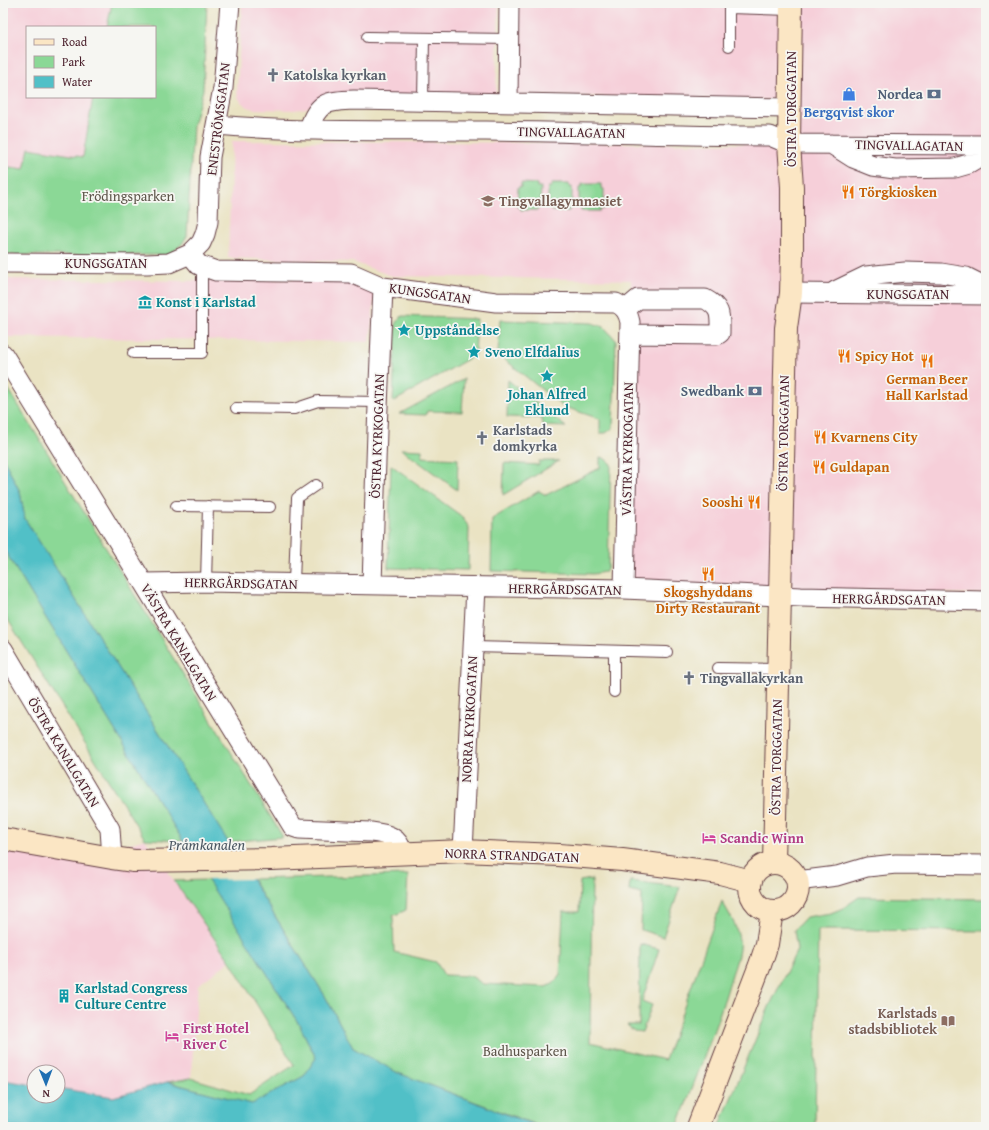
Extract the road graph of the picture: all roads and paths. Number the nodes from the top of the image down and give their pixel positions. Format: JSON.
{"nodes":[{"id":1,"x":230,"y":3,"type":"edge"},
{"id":2,"x":510,"y":3,"type":"edge"},
{"id":3,"x":729,"y":6,"type":"edge"},
{"id":4,"x":791,"y":6,"type":"edge"},
{"id":5,"x":366,"y":37,"type":"dead end"},
{"id":6,"x":424,"y":38,"type":"junction"},
{"id":7,"x":509,"y":39,"type":"junction"},
{"id":8,"x":729,"y":46,"type":"dead end"},
{"id":9,"x":423,"y":101,"type":"junction"},
{"id":10,"x":508,"y":103,"type":"junction"},
{"id":11,"x":789,"y":108,"type":"junction"},
{"id":12,"x":217,"y":126,"type":"junction"},
{"id":13,"x":309,"y":130,"type":"junction"},
{"id":14,"x":789,"y":144,"type":"junction"},
{"id":15,"x":831,"y":144,"type":"junction"},
{"id":16,"x":986,"y":145,"type":"edge"},
{"id":17,"x":986,"y":154,"type":"edge"},
{"id":18,"x":196,"y":260,"type":"junction"},
{"id":19,"x":3,"y":263,"type":"edge"},
{"id":20,"x":377,"y":284,"type":"junction"},
{"id":21,"x":986,"y":287,"type":"edge"},
{"id":22,"x":791,"y":293,"type":"junction"},
{"id":23,"x":830,"y":294,"type":"junction"},
{"id":24,"x":986,"y":295,"type":"edge"},
{"id":25,"x":625,"y":310,"type":"junction"},
{"id":26,"x":630,"y":334,"type":"junction"},
{"id":27,"x":133,"y":353,"type":"dead end"},
{"id":28,"x":3,"y":354,"type":"edge"},
{"id":29,"x":378,"y":402,"type":"junction"},
{"id":30,"x":236,"y":408,"type":"dead end"},
{"id":31,"x":316,"y":485,"type":"dead end"},
{"id":32,"x":176,"y":506,"type":"dead end"},
{"id":33,"x":208,"y":506,"type":"junction"},
{"id":34,"x":270,"y":507,"type":"dead end"},
{"id":35,"x":206,"y":582,"type":"junction"},
{"id":36,"x":144,"y":583,"type":"junction"},
{"id":37,"x":294,"y":583,"type":"junction"},
{"id":38,"x":372,"y":584,"type":"junction"},
{"id":39,"x":476,"y":587,"type":"junction"},
{"id":40,"x":624,"y":589,"type":"junction"},
{"id":41,"x":779,"y":596,"type":"junction"},
{"id":42,"x":986,"y":601,"type":"edge"},
{"id":43,"x":473,"y":647,"type":"junction"},
{"id":44,"x":3,"y":649,"type":"edge"},
{"id":45,"x":614,"y":651,"type":"junction"},
{"id":46,"x":667,"y":652,"type":"dead end"},
{"id":47,"x":718,"y":668,"type":"dead end"},
{"id":48,"x":778,"y":669,"type":"junction"},
{"id":49,"x":614,"y":692,"type":"dead end"},
{"id":50,"x":3,"y":839,"type":"edge"},
{"id":51,"x":463,"y":851,"type":"junction"},
{"id":52,"x":403,"y":854,"type":"junction"},
{"id":53,"x":112,"y":858,"type":"junction"},
{"id":54,"x":774,"y":863,"type":"junction"},
{"id":55,"x":986,"y":865,"type":"edge"},
{"id":56,"x":751,"y":881,"type":"junction"},
{"id":57,"x":798,"y":882,"type":"junction"},
{"id":58,"x":772,"y":910,"type":"junction"},
{"id":59,"x":698,"y":1127,"type":"edge"}],
"edges":[{"from":1,"to":12,"type":"street","name":"ENESTRÖMSGATAN"},
{"from":2,"to":7,"type":"street"},
{"from":3,"to":4,"type":"lane"},
{"from":3,"to":8,"type":"lane"},
{"from":4,"to":11,"type":"street","name":"ÖSTRA TORGGATAN"},
{"from":5,"to":6,"type":"lane"},
{"from":6,"to":7,"type":"lane"},
{"from":6,"to":9,"type":"lane"},
{"from":7,"to":10,"type":"street"},
{"from":9,"to":10,"type":"street","name":"TINGVALLAGATAN"},
{"from":9,"to":13,"type":"street","name":"TINGVALLAGATAN"},
{"from":10,"to":11,"type":"street","name":"TINGVALLAGATAN"},
{"from":11,"to":14,"type":"street","name":"ÖSTRA TORGGATAN"},
{"from":12,"to":13,"type":"street","name":"TINGVALLAGATAN"},
{"from":12,"to":18,"type":"street","name":"ENESTRÖMSGATAN"},
{"from":13,"to":14,"type":"street","name":"TINGVALLAGATAN"},
{"from":14,"to":15,"type":"street","name":"TINGVALLAGATAN"},
{"from":14,"to":22,"type":"street","name":"ÖSTRA TORGGATAN"},
{"from":15,"to":16,"type":"street","name":"TINGVALLAGATAN"},
{"from":15,"to":17,"type":"street","name":"TINGVALLAGATAN"},
{"from":18,"to":19,"type":"street","name":"KUNGSGATAN"},
{"from":18,"to":20,"type":"street","name":"KUNGSGATAN"},
{"from":18,"to":27,"type":"lane"},
{"from":20,"to":25,"type":"street","name":"KUNGSGATAN"},
{"from":20,"to":29,"type":"street","name":"ÖSTRA KYRKOGATAN"},
{"from":21,"to":23,"type":"street","name":"KUNGSGATAN"},
{"from":22,"to":23,"type":"street","name":"KUNGSGATAN"},
{"from":22,"to":41,"type":"street","name":"ÖSTRA TORGGATAN"},
{"from":23,"to":24,"type":"street","name":"KUNGSGATAN"},
{"from":25,"to":26,"type":"street","name":"VÄSTRA KYRKOGATAN"},
{"from":25,"to":26,"type":"street"},
{"from":26,"to":40,"type":"street","name":"VÄSTRA KYRKOGATAN"},
{"from":28,"to":36,"type":"street","name":"VÄSTRA KANALGATAN"},
{"from":29,"to":30,"type":"lane"},
{"from":29,"to":38,"type":"street","name":"ÖSTRA KYRKOGATAN"},
{"from":31,"to":37,"type":"lane"},
{"from":32,"to":33,"type":"lane"},
{"from":33,"to":34,"type":"lane"},
{"from":33,"to":35,"type":"lane"},
{"from":35,"to":36,"type":"street","name":"HERRGÅRDSGATAN"},
{"from":35,"to":37,"type":"street","name":"HERRGÅRDSGATAN"},
{"from":36,"to":52,"type":"street","name":"VÄSTRA KANALGATAN"},
{"from":37,"to":38,"type":"street","name":"HERRGÅRDSGATAN"},
{"from":38,"to":39,"type":"street","name":"HERRGÅRDSGATAN"},
{"from":39,"to":40,"type":"street","name":"HERRGÅRDSGATAN"},
{"from":39,"to":43,"type":"street","name":"NORRA KYRKOGATAN"},
{"from":40,"to":41,"type":"street","name":"HERRGÅRDSGATAN"},
{"from":41,"to":42,"type":"street","name":"HERRGÅRDSGATAN"},
{"from":41,"to":48,"type":"street","name":"ÖSTRA TORGGATAN"},
{"from":43,"to":45,"type":"lane"},
{"from":43,"to":51,"type":"street","name":"NORRA KYRKOGATAN"},
{"from":44,"to":53,"type":"street","name":"ÖSTRA KANALGATAN"},
{"from":45,"to":46,"type":"lane"},
{"from":45,"to":49,"type":"lane"},
{"from":47,"to":48,"type":"lane"},
{"from":48,"to":54,"type":"street","name":"ÖSTRA TORGGATAN"},
{"from":50,"to":53,"type":"street","name":"NORRA STRANDGATAN"},
{"from":51,"to":52,"type":"street","name":"NORRA STRANDGATAN"},
{"from":51,"to":56,"type":"street","name":"NORRA STRANDGATAN"},
{"from":52,"to":53,"type":"street","name":"NORRA STRANDGATAN"},
{"from":54,"to":56,"type":"street"},
{"from":54,"to":57,"type":"street"},
{"from":55,"to":57,"type":"street"},
{"from":56,"to":58,"type":"street"},
{"from":57,"to":58,"type":"street"},
{"from":58,"to":59,"type":"street"}]}
